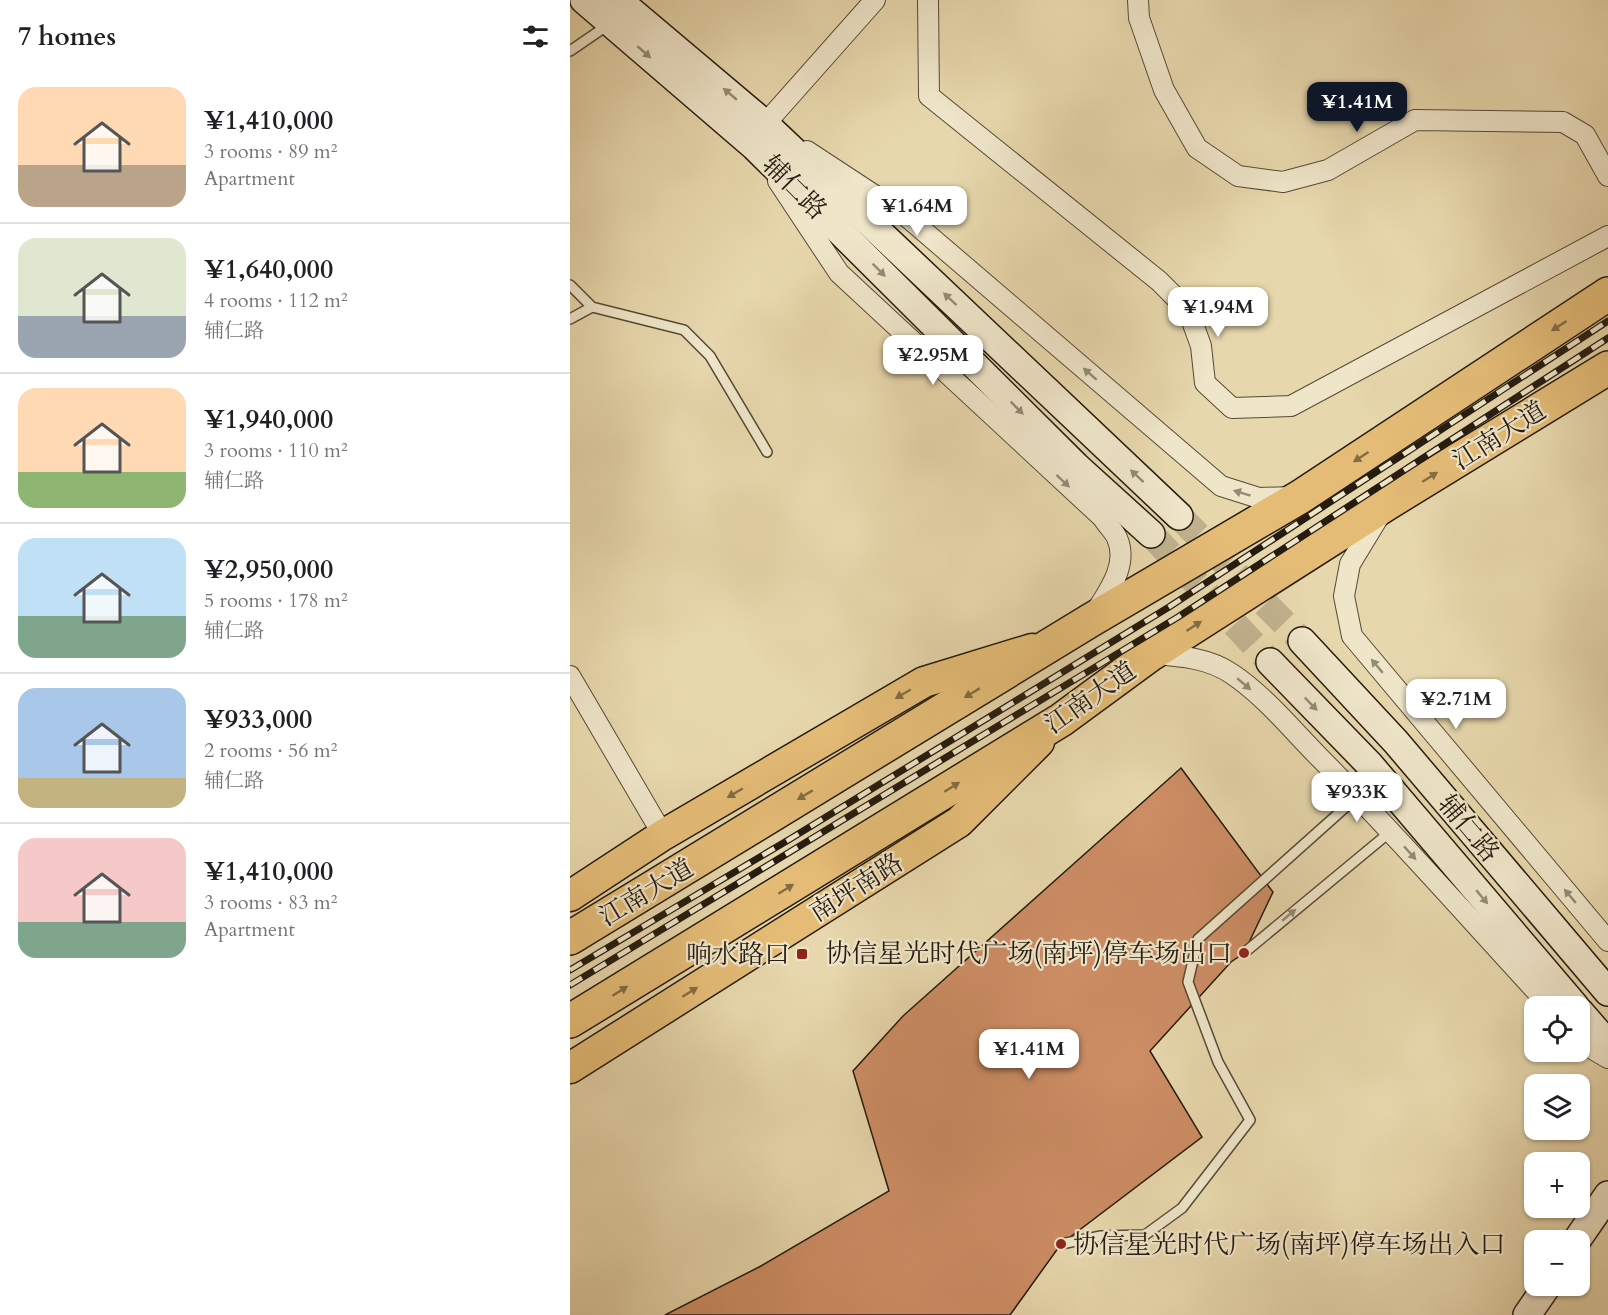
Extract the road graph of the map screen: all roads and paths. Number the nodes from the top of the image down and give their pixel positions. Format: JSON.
{"nodes":[{"id":1,"x":584,"y":0,"type":"edge"},
{"id":2,"x":875,"y":0,"type":"edge"},
{"id":3,"x":928,"y":0,"type":"edge"},
{"id":4,"x":1138,"y":0,"type":"edge"},
{"id":5,"x":619,"y":10,"type":"edge"},
{"id":6,"x":570,"y":51,"type":"edge"},
{"id":7,"x":760,"y":135,"type":"junction"},
{"id":8,"x":1608,"y":176,"type":"edge"},
{"id":9,"x":1608,"y":236,"type":"edge"},
{"id":10,"x":570,"y":285,"type":"edge"},
{"id":11,"x":1608,"y":294,"type":"edge"},
{"id":12,"x":592,"y":307,"type":"junction"},
{"id":13,"x":570,"y":320,"type":"edge"},
{"id":14,"x":1608,"y":368,"type":"edge"},
{"id":15,"x":767,"y":452,"type":"dead end"},
{"id":16,"x":1300,"y":497,"type":"junction"},
{"id":17,"x":1386,"y":504,"type":"junction"},
{"id":18,"x":1179,"y":516,"type":"tunnel mouth"},
{"id":19,"x":1151,"y":534,"type":"tunnel mouth"},
{"id":20,"x":1091,"y":620,"type":"junction"},
{"id":21,"x":1058,"y":641,"type":"junction"},
{"id":22,"x":1302,"y":641,"type":"tunnel mouth"},
{"id":23,"x":1150,"y":654,"type":"junction"},
{"id":24,"x":1270,"y":662,"type":"tunnel mouth"},
{"id":25,"x":570,"y":676,"type":"edge"},
{"id":26,"x":1060,"y":720,"type":"junction"},
{"id":27,"x":1358,"y":796,"type":"junction"},
{"id":28,"x":1390,"y":832,"type":"junction"},
{"id":29,"x":663,"y":835,"type":"junction"},
{"id":30,"x":570,"y":896,"type":"edge"},
{"id":31,"x":570,"y":938,"type":"edge"},
{"id":32,"x":1608,"y":941,"type":"edge"},
{"id":33,"x":1244,"y":952,"type":"dead end"},
{"id":34,"x":1608,"y":992,"type":"edge"},
{"id":35,"x":1541,"y":996,"type":"edge"},
{"id":36,"x":1566,"y":996,"type":"edge"},
{"id":37,"x":570,"y":1021,"type":"edge"},
{"id":38,"x":1590,"y":1023,"type":"edge"},
{"id":39,"x":1608,"y":1044,"type":"edge"},
{"id":40,"x":1590,"y":1048,"type":"edge"},
{"id":41,"x":1608,"y":1058,"type":"edge"},
{"id":42,"x":570,"y":1068,"type":"edge"},
{"id":43,"x":1608,"y":1195,"type":"edge"},
{"id":44,"x":1584,"y":1230,"type":"edge"},
{"id":45,"x":1062,"y":1244,"type":"dead end"},
{"id":46,"x":1540,"y":1296,"type":"edge"},
{"id":47,"x":1527,"y":1315,"type":"edge"}],
"edges":[{"from":1,"to":5,"type":"main road","name":"辅仁路"},
{"from":2,"to":7,"type":"street"},
{"from":3,"to":9,"type":"street"},
{"from":4,"to":8,"type":"street"},
{"from":5,"to":6,"type":"lane"},
{"from":5,"to":7,"type":"main road","name":"辅仁路"},
{"from":16,"to":7,"type":"street","one_way":true},
{"from":18,"to":7,"type":"main road","name":"辅仁路","one_way":true},
{"from":7,"to":19,"type":"main road","name":"辅仁路","one_way":true},
{"from":7,"to":20,"type":"street","one_way":true},
{"from":10,"to":12,"type":"lane"},
{"from":11,"to":16,"type":"highway","name":"江南大道","one_way":true},
{"from":12,"to":13,"type":"lane"},
{"from":12,"to":15,"type":"lane"},
{"from":17,"to":14,"type":"highway","name":"江南大道","one_way":true},
{"from":16,"to":20,"type":"highway","name":"江南大道"},
{"from":23,"to":17,"type":"highway","name":"江南大道","one_way":true},
{"from":32,"to":17,"type":"street","one_way":true},
{"from":20,"to":21,"type":"highway","name":"江南大道"},
{"from":21,"to":29,"type":"main road","one_way":true},
{"from":21,"to":31,"type":"highway","name":"江南大道","one_way":true},
{"from":22,"to":34,"type":"main road","name":"辅仁路"},
{"from":23,"to":26,"type":"highway","name":"江南大道"},
{"from":23,"to":27,"type":"street","one_way":true},
{"from":24,"to":36,"type":"main road","name":"辅仁路","one_way":true},
{"from":25,"to":29,"type":"street"},
{"from":37,"to":26,"type":"highway","name":"江南大道","one_way":true},
{"from":42,"to":26,"type":"main road","name":"南坪南路","one_way":true},
{"from":27,"to":28,"type":"street"},
{"from":27,"to":45,"type":"lane"},
{"from":33,"to":28,"type":"lane","one_way":true},
{"from":28,"to":35,"type":"street","one_way":true},
{"from":29,"to":30,"type":"main road"},
{"from":38,"to":39,"type":"main road"},
{"from":40,"to":41,"type":"street"},
{"from":43,"to":44,"type":"main road"},
{"from":46,"to":47,"type":"main road"}]}
